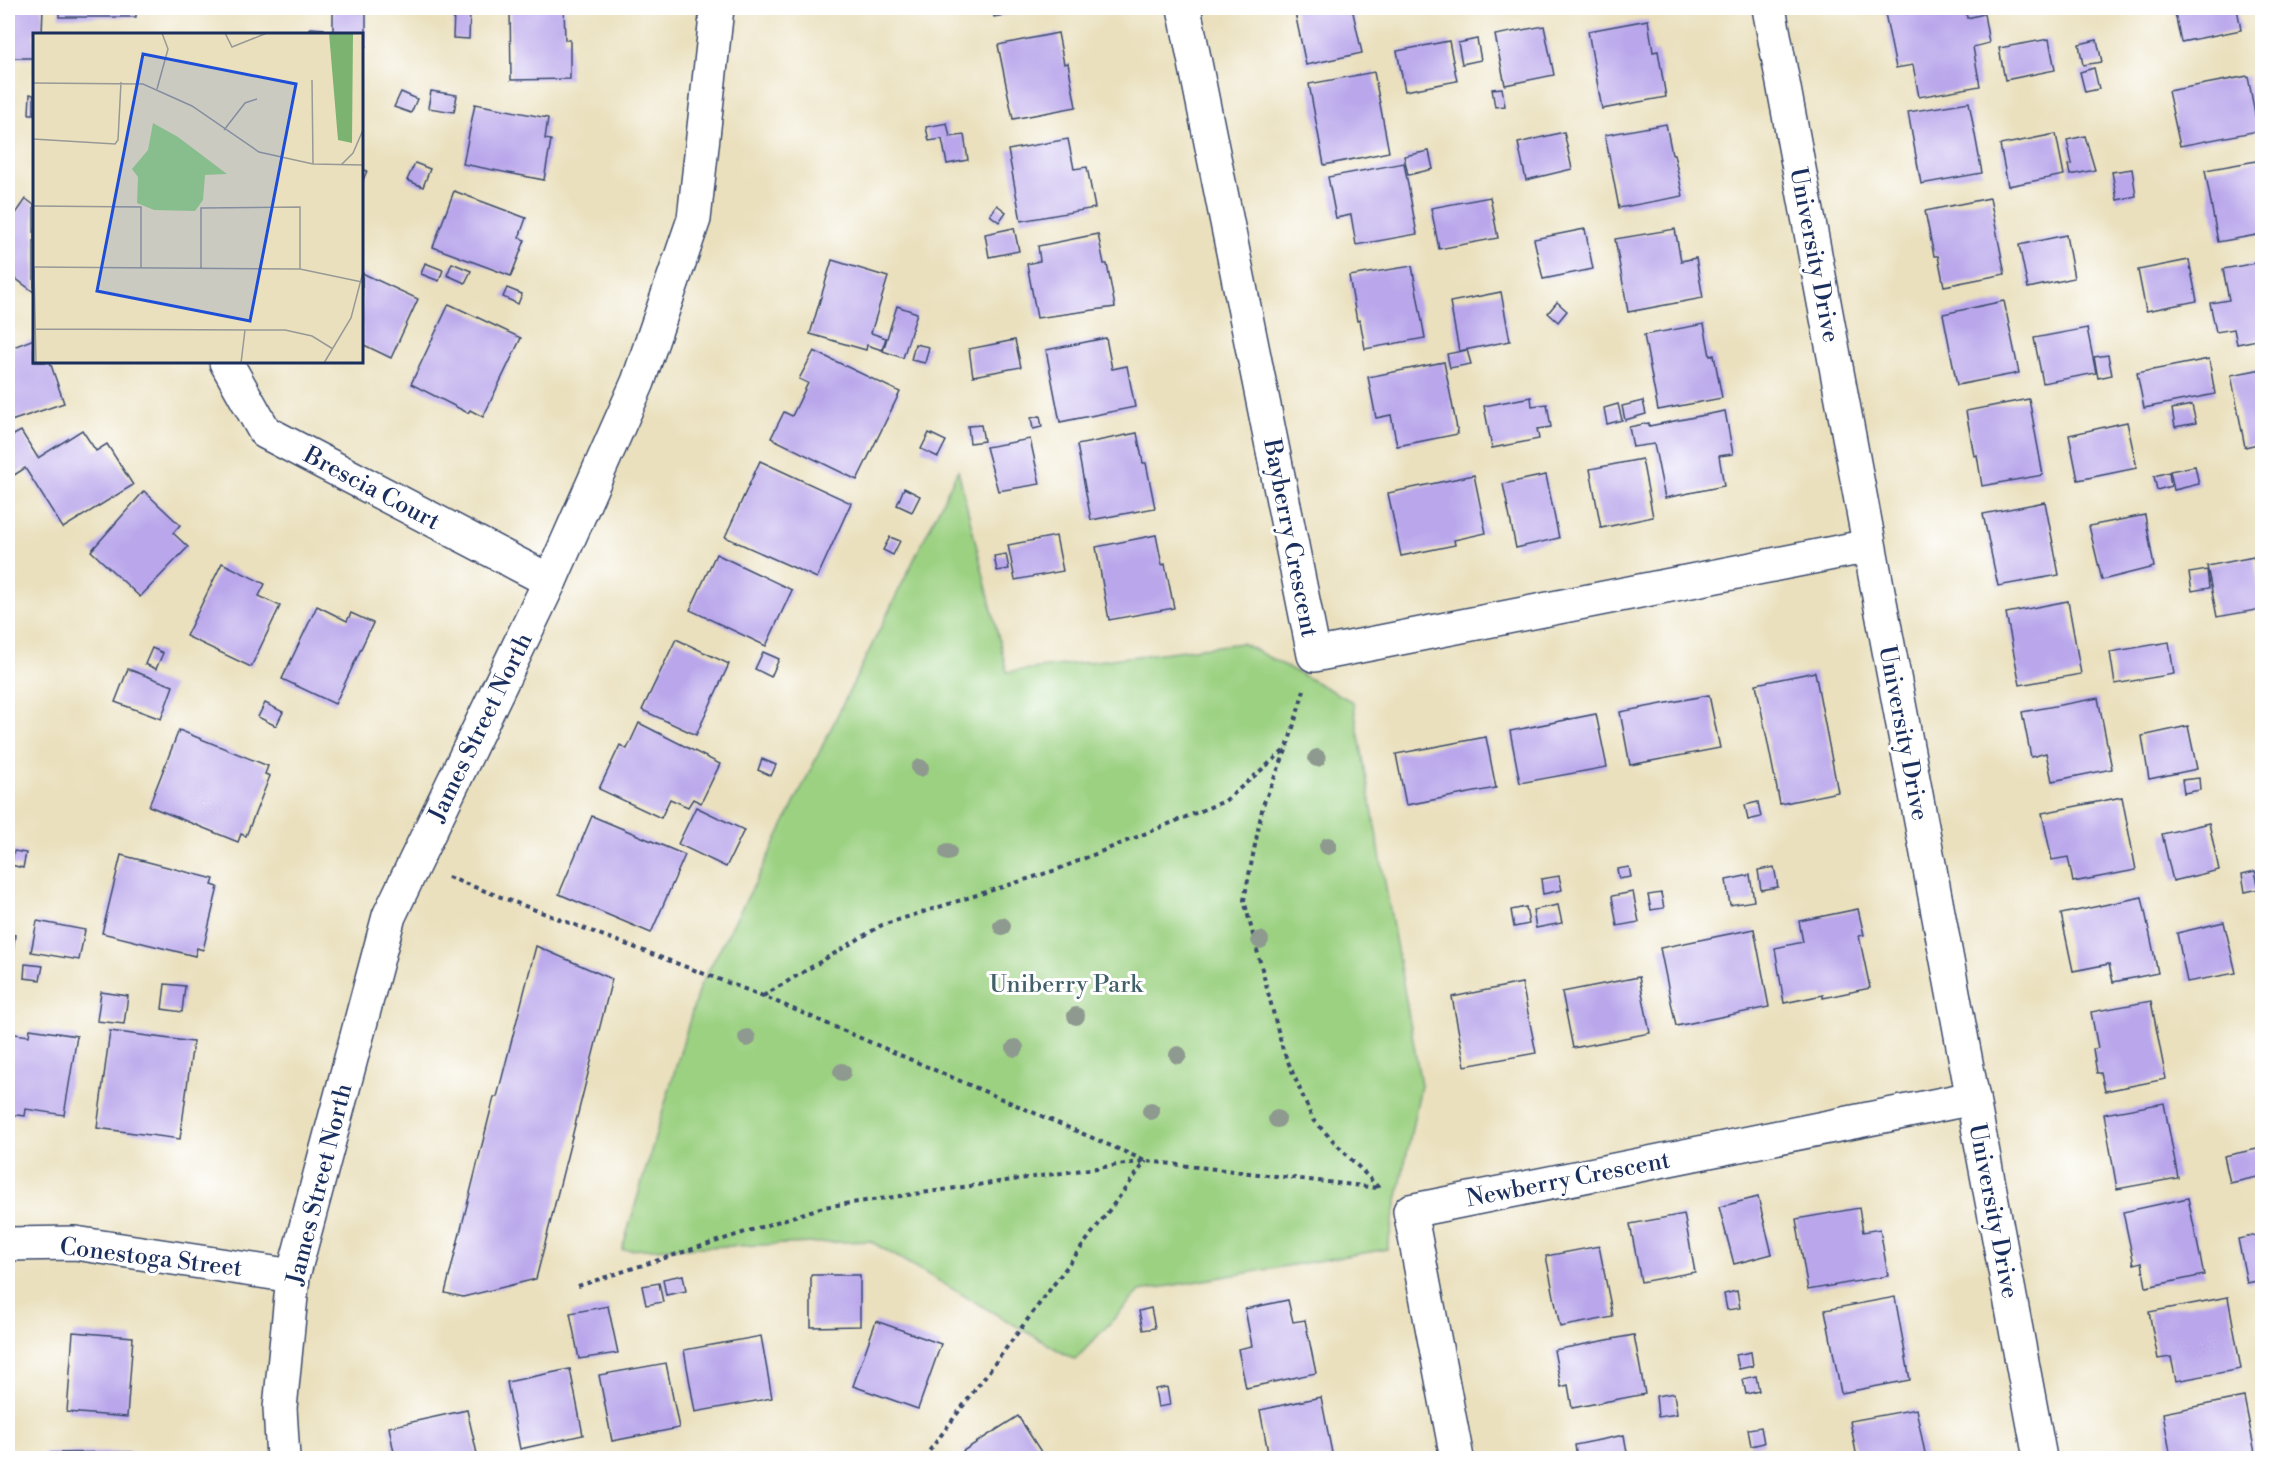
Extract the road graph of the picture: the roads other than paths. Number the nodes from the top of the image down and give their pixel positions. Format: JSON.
{"nodes":[{"id":1,"x":717,"y":8,"type":"edge"},
{"id":2,"x":1184,"y":8,"type":"edge"},
{"id":3,"x":1769,"y":8,"type":"edge"},
{"id":4,"x":227,"y":363,"type":"edge"},
{"id":5,"x":1869,"y":546,"type":"junction"},
{"id":6,"x":550,"y":580,"type":"junction"},
{"id":7,"x":1972,"y":1098,"type":"junction"},
{"id":8,"x":8,"y":1244,"type":"edge"},
{"id":9,"x":293,"y":1276,"type":"junction"},
{"id":10,"x":283,"y":1458,"type":"edge"},
{"id":11,"x":1457,"y":1458,"type":"edge"},
{"id":12,"x":2040,"y":1458,"type":"edge"}],
"edges":[{"from":1,"to":6,"type":"street","name":"James Street North"},
{"from":2,"to":5,"type":"street","name":"Bayberry Crescent"},
{"from":3,"to":5,"type":"street","name":"University Drive"},
{"from":4,"to":6,"type":"street","name":"Brescia Court"},
{"from":5,"to":7,"type":"street","name":"University Drive"},
{"from":6,"to":9,"type":"street","name":"James Street North"},
{"from":7,"to":11,"type":"street","name":"Newberry Crescent"},
{"from":7,"to":12,"type":"street","name":"University Drive"},
{"from":8,"to":9,"type":"street","name":"Conestoga Street"},
{"from":9,"to":10,"type":"street","name":"James Street North"}]}
